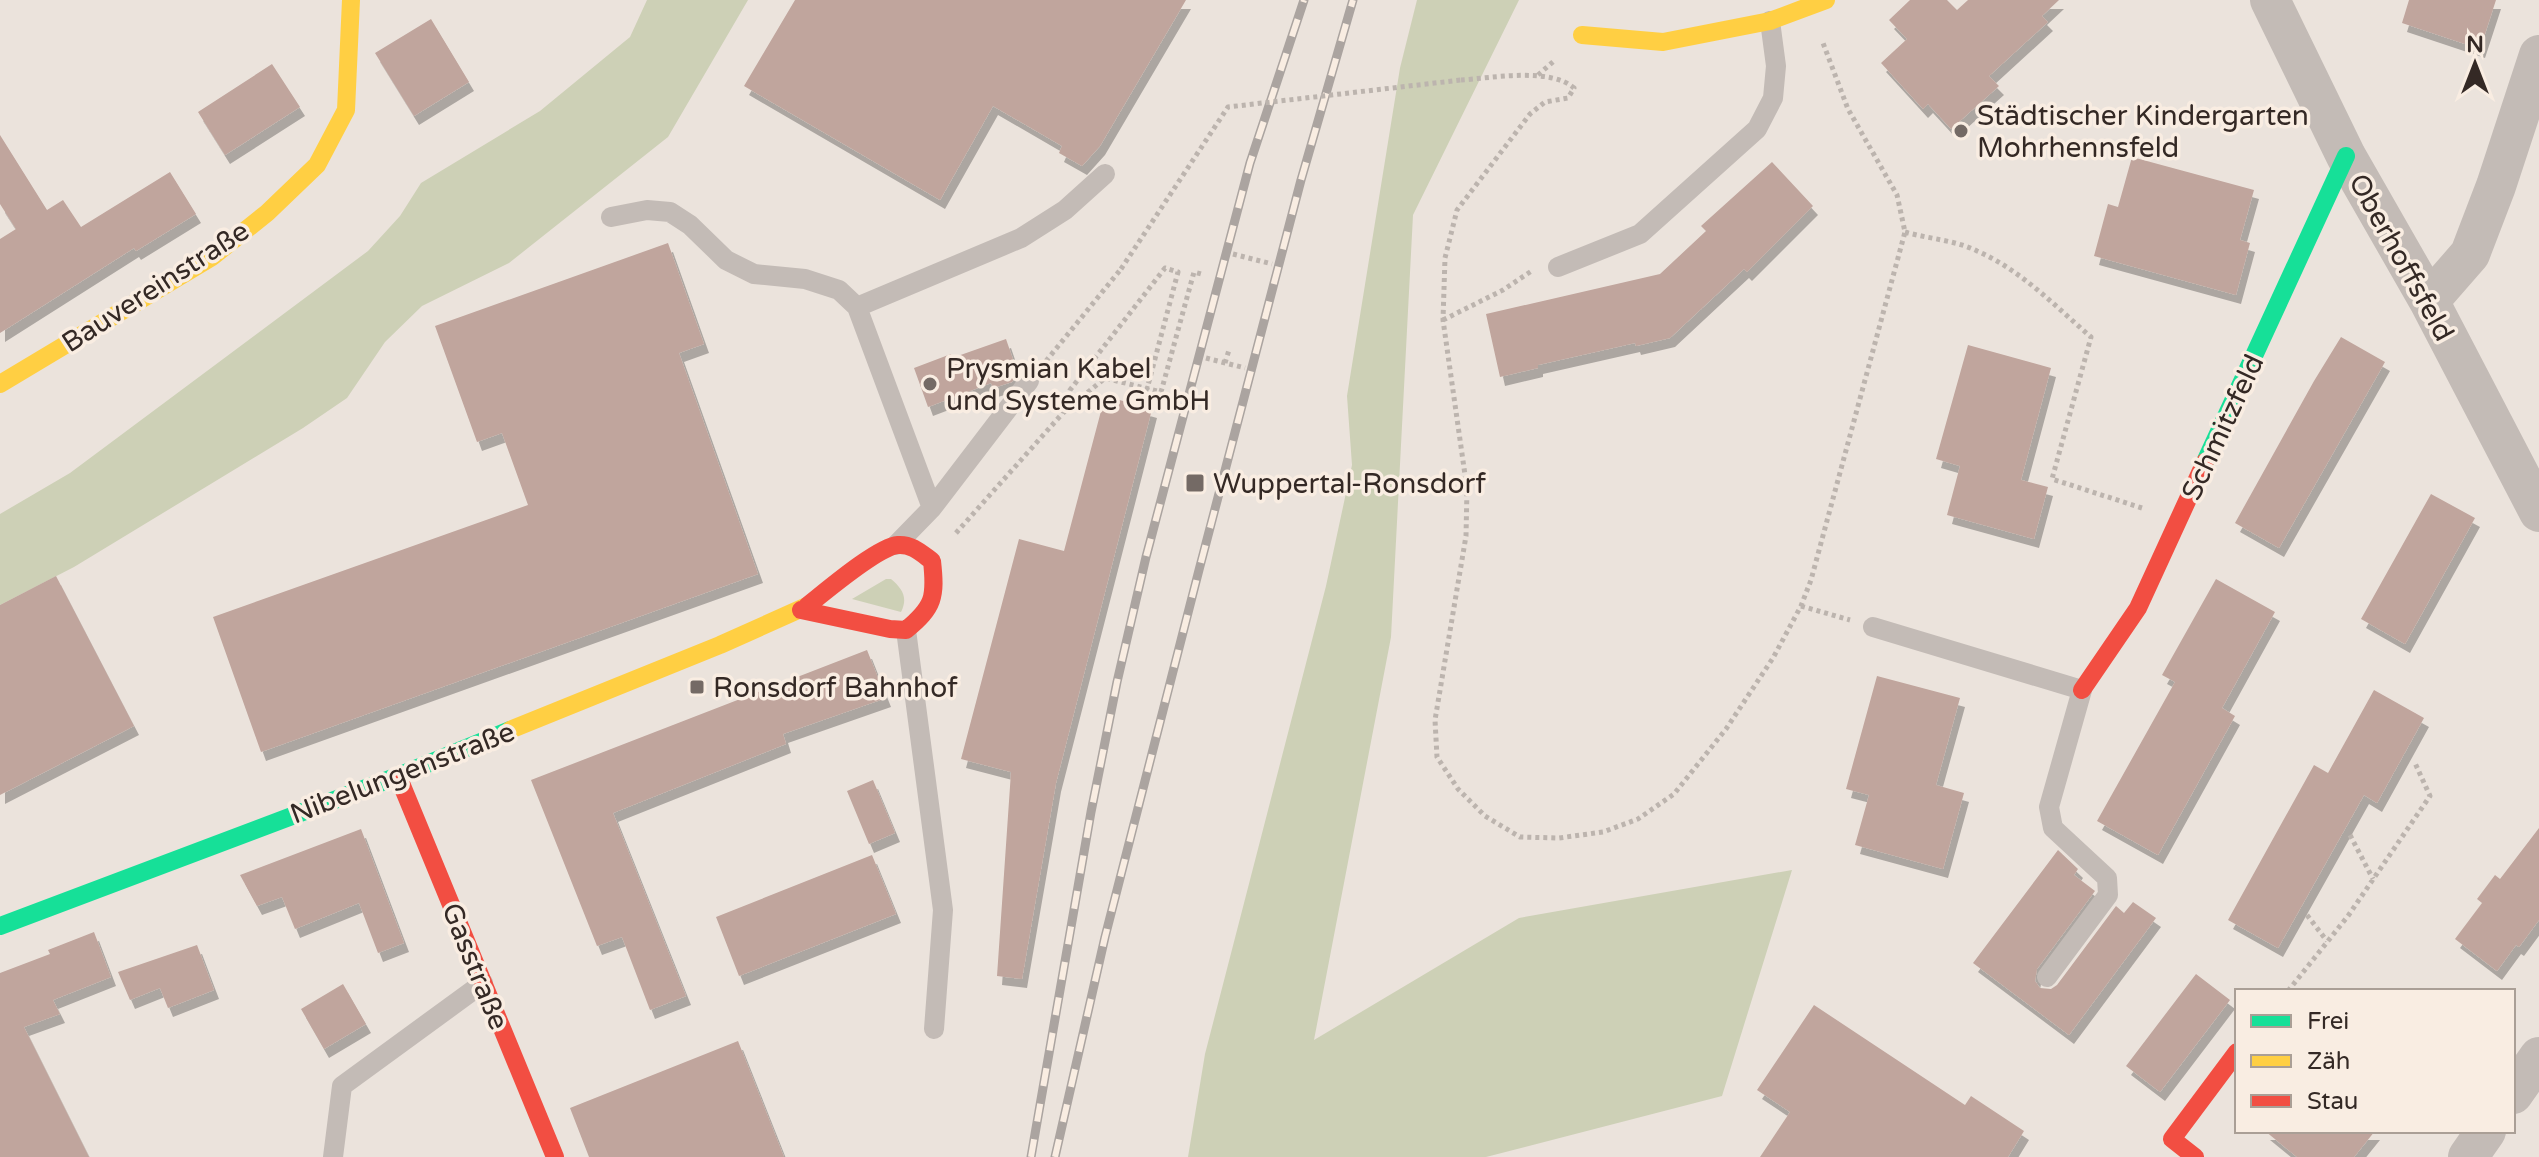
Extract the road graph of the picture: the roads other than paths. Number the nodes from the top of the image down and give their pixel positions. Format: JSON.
{"nodes":[{"id":1,"x":351,"y":0,"type":"edge"},
{"id":2,"x":2270,"y":0,"type":"edge"},
{"id":3,"x":1818,"y":4,"type":"edge"},
{"id":4,"x":1770,"y":21,"type":"junction"},
{"id":5,"x":1582,"y":35,"type":"dead end"},
{"id":6,"x":2539,"y":55,"type":"edge"},
{"id":7,"x":2346,"y":156,"type":"junction"},
{"id":8,"x":1105,"y":174,"type":"dead end"},
{"id":9,"x":611,"y":217,"type":"dead end"},
{"id":10,"x":1558,"y":267,"type":"road end"},
{"id":11,"x":2429,"y":301,"type":"junction"},
{"id":12,"x":857,"y":307,"type":"junction"},
{"id":13,"x":1029,"y":381,"type":"road end"},
{"id":14,"x":0,"y":384,"type":"edge"},
{"id":15,"x":932,"y":508,"type":"junction"},
{"id":16,"x":2539,"y":512,"type":"edge"},
{"id":17,"x":895,"y":545,"type":"junction"},
{"id":18,"x":801,"y":610,"type":"junction"},
{"id":19,"x":1873,"y":627,"type":"road end"},
{"id":20,"x":906,"y":630,"type":"junction"},
{"id":21,"x":2082,"y":690,"type":"junction"},
{"id":22,"x":398,"y":776,"type":"junction"},
{"id":23,"x":0,"y":926,"type":"edge"},
{"id":24,"x":2047,"y":977,"type":"dead end"},
{"id":25,"x":483,"y":983,"type":"junction"},
{"id":26,"x":934,"y":1029,"type":"dead end"},
{"id":27,"x":2235,"y":1055,"type":"edge"},
{"id":28,"x":2539,"y":1057,"type":"edge"},
{"id":29,"x":2515,"y":1091,"type":"edge"},
{"id":30,"x":2485,"y":1133,"type":"edge"},
{"id":31,"x":333,"y":1157,"type":"edge"},
{"id":32,"x":555,"y":1157,"type":"edge"},
{"id":33,"x":2195,"y":1157,"type":"edge"},
{"id":34,"x":2468,"y":1157,"type":"edge"}],
"edges":[{"from":1,"to":14,"type":"street","name":"Bauvereinstraße"},
{"from":2,"to":7,"type":"street","name":"Oberhoffsfeld"},
{"from":3,"to":4,"type":"street"},
{"from":4,"to":5,"type":"street"},
{"from":4,"to":10,"type":"lane"},
{"from":6,"to":11,"type":"street"},
{"from":7,"to":11,"type":"street","name":"Oberhoffsfeld"},
{"from":7,"to":21,"type":"street","name":"Schmitzfeld"},
{"from":8,"to":12,"type":"lane"},
{"from":9,"to":12,"type":"lane"},
{"from":11,"to":16,"type":"street","name":"Oberhoffsfeld"},
{"from":12,"to":15,"type":"lane"},
{"from":13,"to":15,"type":"lane"},
{"from":15,"to":17,"type":"lane"},
{"from":17,"to":18,"type":"street","name":"Nibelungenstraße"},
{"from":17,"to":20,"type":"street"},
{"from":18,"to":20,"type":"street"},
{"from":18,"to":22,"type":"street","name":"Nibelungenstraße"},
{"from":19,"to":21,"type":"lane"},
{"from":20,"to":26,"type":"lane"},
{"from":21,"to":24,"type":"lane"},
{"from":22,"to":23,"type":"street","name":"Nibelungenstraße"},
{"from":22,"to":25,"type":"street","name":"Gasstraße"},
{"from":25,"to":31,"type":"lane"},
{"from":25,"to":32,"type":"street","name":"Gasstraße"},
{"from":27,"to":33,"type":"street"},
{"from":28,"to":29,"type":"street"},
{"from":30,"to":34,"type":"street"}]}
